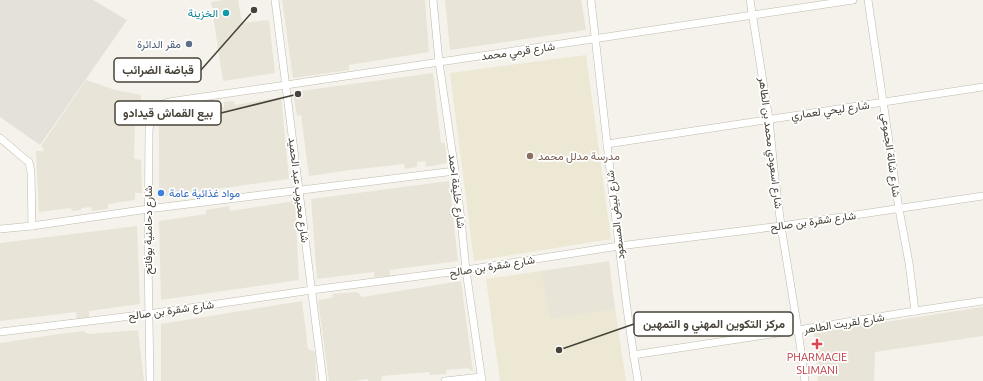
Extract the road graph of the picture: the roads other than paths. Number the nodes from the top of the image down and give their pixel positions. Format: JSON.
{"nodes":[{"id":1,"x":275,"y":0,"type":"edge"},
{"id":2,"x":433,"y":0,"type":"edge"},
{"id":3,"x":591,"y":0,"type":"edge"},
{"id":4,"x":750,"y":0,"type":"edge"},
{"id":5,"x":853,"y":0,"type":"edge"},
{"id":6,"x":868,"y":0,"type":"edge"},
{"id":7,"x":753,"y":15,"type":"junction"},
{"id":8,"x":595,"y":39,"type":"junction"},
{"id":9,"x":439,"y":62,"type":"junction"},
{"id":10,"x":286,"y":85,"type":"junction"},
{"id":11,"x":983,"y":87,"type":"edge"},
{"id":12,"x":182,"y":100,"type":"joint"},
{"id":13,"x":883,"y":103,"type":"junction"},
{"id":14,"x":769,"y":120,"type":"junction"},
{"id":15,"x":0,"y":138,"type":"edge"},
{"id":16,"x":607,"y":144,"type":"junction"},
{"id":17,"x":455,"y":171,"type":"junction"},
{"id":18,"x":300,"y":191,"type":"junction"},
{"id":19,"x":983,"y":196,"type":"edge"},
{"id":20,"x":148,"y":209,"type":"junction"},
{"id":21,"x":898,"y":209,"type":"junction"},
{"id":22,"x":32,"y":226,"type":"junction"},
{"id":23,"x":781,"y":226,"type":"junction"},
{"id":24,"x":0,"y":229,"type":"edge"},
{"id":25,"x":619,"y":246,"type":"junction"},
{"id":26,"x":466,"y":270,"type":"junction"},
{"id":27,"x":312,"y":290,"type":"junction"},
{"id":28,"x":983,"y":301,"type":"edge"},
{"id":29,"x":916,"y":311,"type":"junction"},
{"id":30,"x":148,"y":314,"type":"junction"},
{"id":31,"x":798,"y":330,"type":"junction"},
{"id":32,"x":0,"y":332,"type":"edge"},
{"id":33,"x":633,"y":355,"type":"junction"},
{"id":34,"x":481,"y":379,"type":"edge"},
{"id":35,"x":150,"y":381,"type":"edge"},
{"id":36,"x":323,"y":381,"type":"edge"},
{"id":37,"x":445,"y":381,"type":"edge"},
{"id":38,"x":638,"y":381,"type":"edge"},
{"id":39,"x":805,"y":381,"type":"edge"}],
"edges":[{"from":1,"to":10,"type":"street","name":"شارع محبوب عبد الحميد"},
{"from":2,"to":9,"type":"street","name":"شارع خليفة احمد"},
{"from":3,"to":8,"type":"street","name":"شارع لبيض المسعود"},
{"from":4,"to":7,"type":"street","name":"شارع اسعودي محمد بن الطاهر"},
{"from":5,"to":7,"type":"street","name":"شارع قرمي محمد"},
{"from":6,"to":13,"type":"street","name":"شارع شالة الجموعي"},
{"from":7,"to":8,"type":"street","name":"شارع قرمي محمد"},
{"from":7,"to":14,"type":"street","name":"شارع اسعودي محمد بن الطاهر"},
{"from":8,"to":9,"type":"street","name":"شارع قرمي محمد"},
{"from":8,"to":16,"type":"street","name":"شارع لبيض المسعود"},
{"from":9,"to":10,"type":"street","name":"شارع قرمي محمد"},
{"from":9,"to":17,"type":"street","name":"شارع خليفة احمد"},
{"from":10,"to":12,"type":"street","name":"شارع قرمي محمد"},
{"from":10,"to":18,"type":"street","name":"شارع محبوب عبد الحميد"},
{"from":11,"to":13,"type":"street","name":"شارع ليحي لعماري"},
{"from":12,"to":20,"type":"street","name":"شارع دحامنية بوفاتح"},
{"from":13,"to":14,"type":"street","name":"شارع ليحي لعماري"},
{"from":13,"to":21,"type":"street","name":"شارع شالة الجموعي"},
{"from":14,"to":16,"type":"street","name":"شارع ليحي لعماري"},
{"from":14,"to":23,"type":"street","name":"شارع اسعودي محمد بن الطاهر"},
{"from":15,"to":22,"type":"street"},
{"from":16,"to":25,"type":"street","name":"شارع لبيض المسعود"},
{"from":17,"to":18,"type":"street"},
{"from":17,"to":26,"type":"street","name":"شارع خليفة احمد"},
{"from":18,"to":20,"type":"street"},
{"from":18,"to":27,"type":"street","name":"شارع محبوب عبد الحميد"},
{"from":19,"to":21,"type":"street","name":"شارع شقرة بن صالح"},
{"from":20,"to":22,"type":"street"},
{"from":20,"to":30,"type":"street","name":"شارع دحامنية بوفاتح"},
{"from":21,"to":23,"type":"street","name":"شارع شقرة بن صالح"},
{"from":21,"to":29,"type":"street","name":"شارع شالة الجموعي"},
{"from":22,"to":24,"type":"street"},
{"from":23,"to":25,"type":"street","name":"شارع شقرة بن صالح"},
{"from":23,"to":31,"type":"street","name":"شارع اسعودي محمد بن الطاهر"},
{"from":25,"to":26,"type":"street","name":"شارع شقرة بن صالح"},
{"from":25,"to":33,"type":"street","name":"شارع لبيض المسعود"},
{"from":26,"to":27,"type":"street","name":"شارع شقرة بن صالح"},
{"from":26,"to":34,"type":"street","name":"شارع خليفة احمد"},
{"from":27,"to":30,"type":"street","name":"شارع شقرة بن صالح"},
{"from":27,"to":36,"type":"street","name":"شارع محبوب عبد الحميد"},
{"from":28,"to":29,"type":"street","name":"شارع لقريت الطاهر"},
{"from":29,"to":31,"type":"street","name":"شارع لقريت الطاهر"},
{"from":30,"to":32,"type":"street","name":"شارع شقرة بن صالح"},
{"from":30,"to":35,"type":"street","name":"شارع دحامنية بوفاتح"},
{"from":31,"to":33,"type":"street","name":"شارع لقريت الطاهر"},
{"from":31,"to":39,"type":"street","name":"شارع اسعودي محمد بن الطاهر"},
{"from":33,"to":38,"type":"street","name":"شارع لبيض المسعود"},
{"from":34,"to":37,"type":"street"}]}
